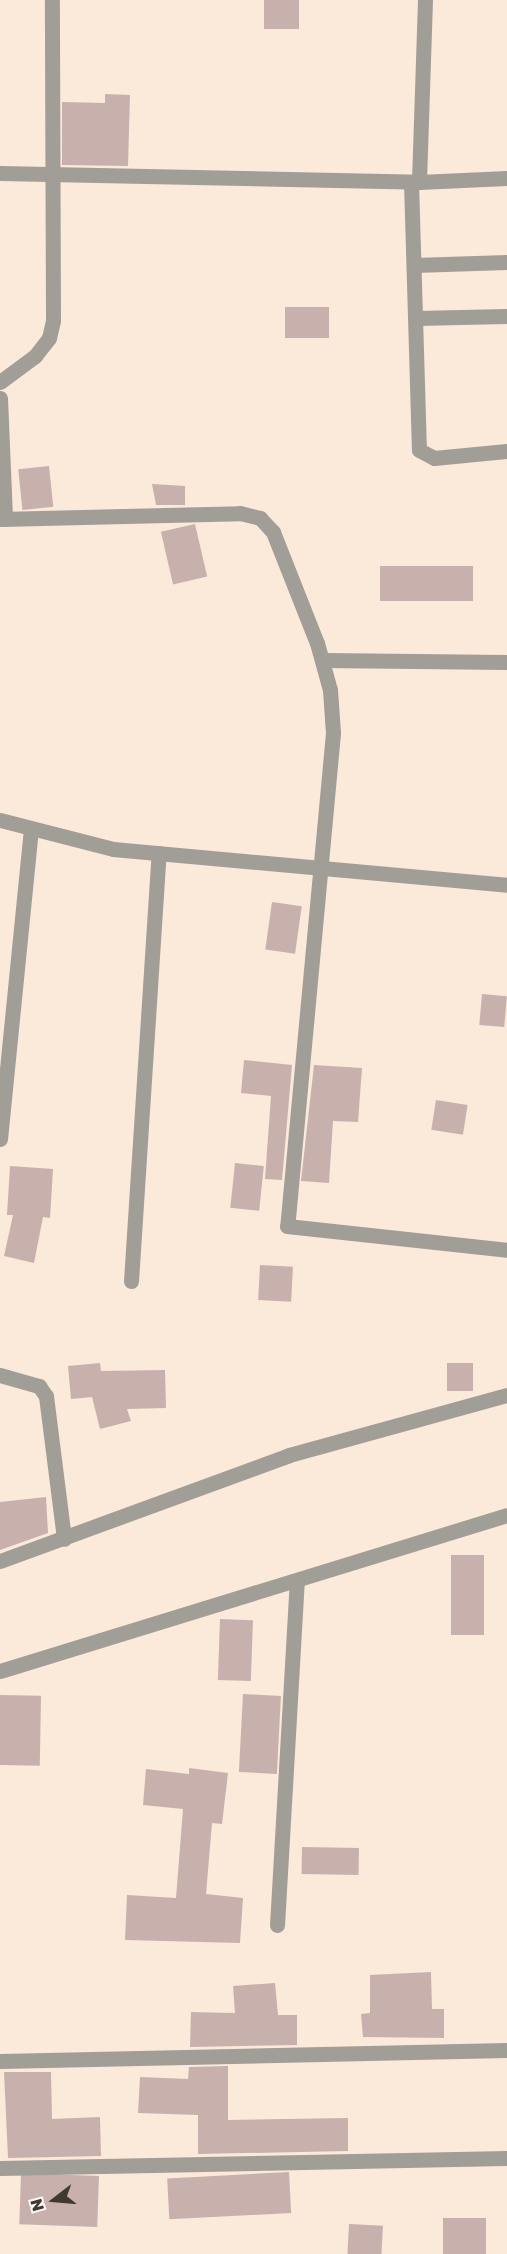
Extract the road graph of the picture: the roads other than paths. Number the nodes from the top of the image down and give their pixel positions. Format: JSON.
{"nodes":[{"id":1,"x":52,"y":0,"type":"edge"},
{"id":2,"x":425,"y":0,"type":"edge"},
{"id":3,"x":0,"y":173,"type":"edge"},
{"id":4,"x":49,"y":174,"type":"junction"},
{"id":5,"x":507,"y":178,"type":"edge"},
{"id":6,"x":415,"y":182,"type":"junction"},
{"id":7,"x":507,"y":262,"type":"edge"},
{"id":8,"x":414,"y":265,"type":"junction"},
{"id":9,"x":507,"y":316,"type":"edge"},
{"id":10,"x":416,"y":318,"type":"junction"},
{"id":11,"x":0,"y":382,"type":"edge"},
{"id":12,"x":0,"y":398,"type":"edge"},
{"id":13,"x":507,"y":451,"type":"edge"},
{"id":14,"x":2,"y":519,"type":"edge"},
{"id":15,"x":322,"y":660,"type":"junction"},
{"id":16,"x":507,"y":662,"type":"edge"},
{"id":17,"x":0,"y":820,"type":"edge"},
{"id":18,"x":31,"y":830,"type":"junction"},
{"id":19,"x":159,"y":854,"type":"junction"},
{"id":20,"x":317,"y":868,"type":"junction"},
{"id":21,"x":507,"y":885,"type":"edge"},
{"id":22,"x":0,"y":1139,"type":"edge"},
{"id":23,"x":507,"y":1250,"type":"edge"},
{"id":24,"x":131,"y":1281,"type":"dead end"},
{"id":25,"x":0,"y":1375,"type":"edge"},
{"id":26,"x":507,"y":1395,"type":"edge"},
{"id":27,"x":507,"y":1515,"type":"edge"},
{"id":28,"x":64,"y":1539,"type":"junction"},
{"id":29,"x":0,"y":1561,"type":"edge"},
{"id":30,"x":297,"y":1582,"type":"junction"},
{"id":31,"x":0,"y":1671,"type":"edge"},
{"id":32,"x":277,"y":1924,"type":"dead end"},
{"id":33,"x":507,"y":2050,"type":"edge"},
{"id":34,"x":0,"y":2061,"type":"edge"},
{"id":35,"x":507,"y":2158,"type":"edge"},
{"id":36,"x":0,"y":2168,"type":"edge"}],
"edges":[{"from":1,"to":4,"type":"street"},
{"from":2,"to":6,"type":"street"},
{"from":3,"to":4,"type":"street"},
{"from":4,"to":6,"type":"street"},
{"from":4,"to":11,"type":"street"},
{"from":5,"to":6,"type":"street"},
{"from":6,"to":8,"type":"street"},
{"from":7,"to":8,"type":"street"},
{"from":8,"to":10,"type":"street"},
{"from":9,"to":10,"type":"street"},
{"from":10,"to":13,"type":"street"},
{"from":12,"to":14,"type":"street"},
{"from":14,"to":15,"type":"street"},
{"from":15,"to":16,"type":"street"},
{"from":15,"to":20,"type":"street"},
{"from":17,"to":18,"type":"street"},
{"from":18,"to":19,"type":"street"},
{"from":18,"to":22,"type":"street"},
{"from":19,"to":20,"type":"street"},
{"from":19,"to":24,"type":"street"},
{"from":20,"to":21,"type":"street"},
{"from":20,"to":23,"type":"street"},
{"from":25,"to":28,"type":"street"},
{"from":26,"to":28,"type":"street"},
{"from":27,"to":30,"type":"street"},
{"from":28,"to":29,"type":"street"},
{"from":30,"to":31,"type":"street"},
{"from":30,"to":32,"type":"street"},
{"from":33,"to":34,"type":"street"},
{"from":35,"to":36,"type":"street"}]}
